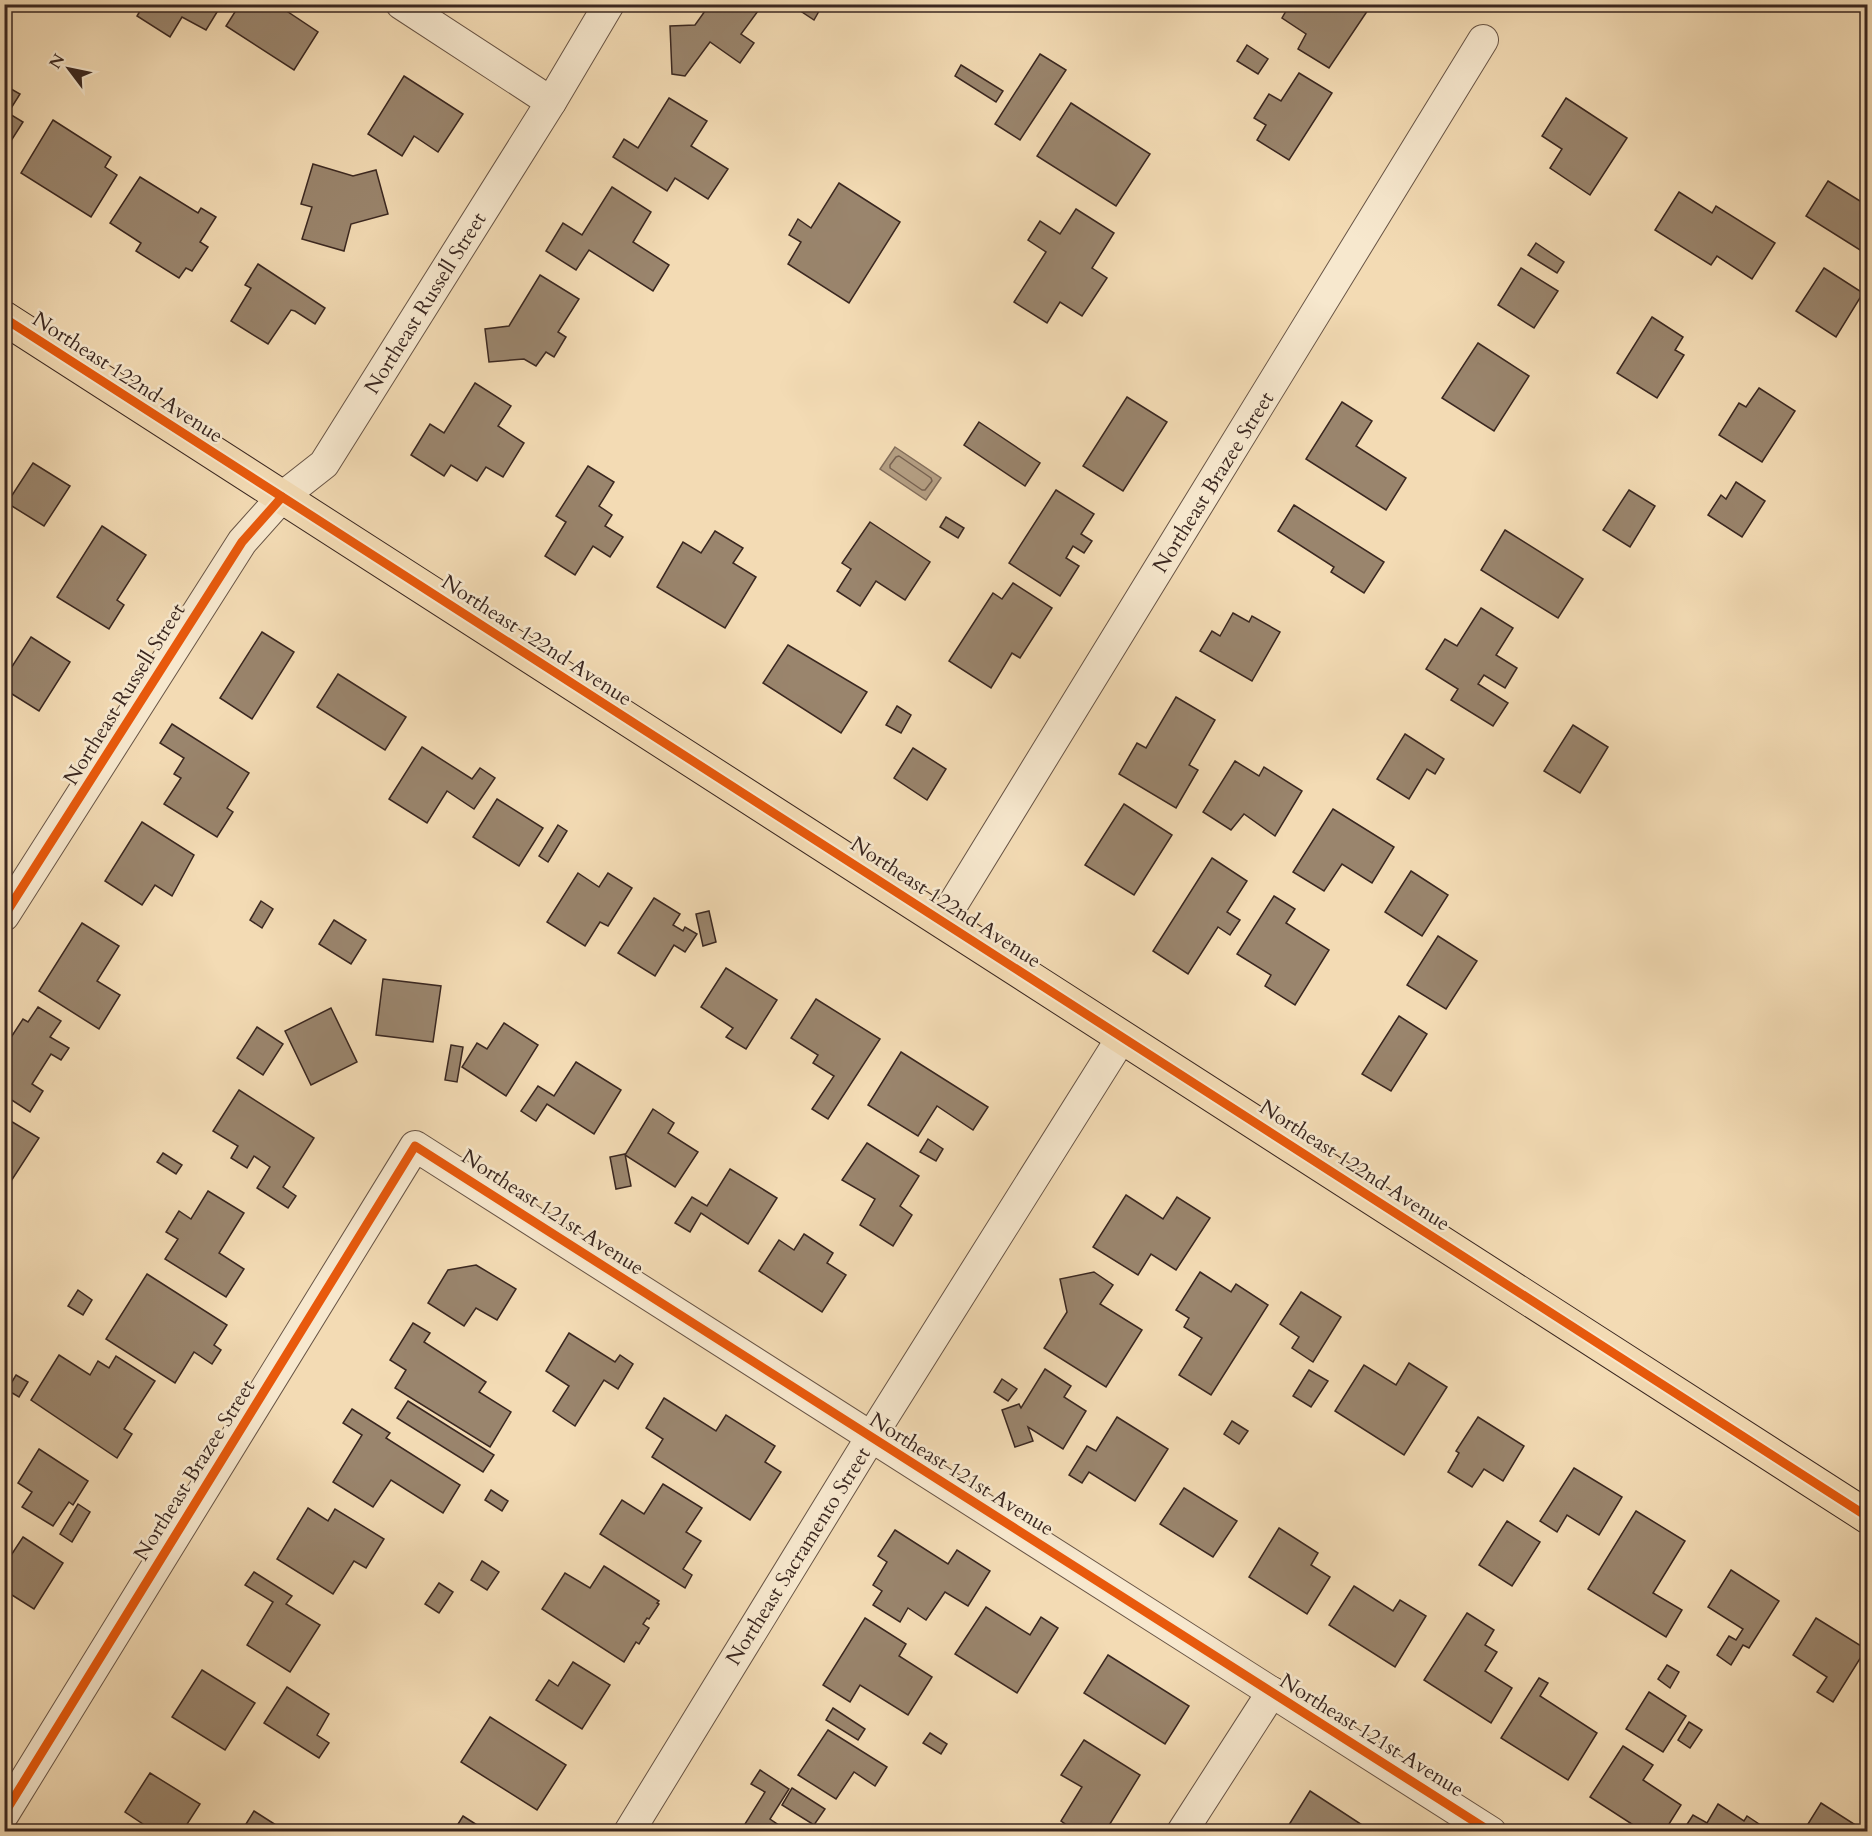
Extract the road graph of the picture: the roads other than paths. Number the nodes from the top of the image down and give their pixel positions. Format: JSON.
{"nodes":[{"id":1,"x":401,"y":4,"type":"edge"},
{"id":2,"x":609,"y":4,"type":"edge"},
{"id":3,"x":1483,"y":40,"type":"dead end"},
{"id":4,"x":551,"y":102,"type":"junction"},
{"id":5,"x":4,"y":318,"type":"edge"},
{"id":6,"x":282,"y":497,"type":"junction"},
{"id":7,"x":4,"y":916,"type":"edge"},
{"id":8,"x":942,"y":922,"type":"junction"},
{"id":9,"x":1122,"y":1037,"type":"junction"},
{"id":10,"x":415,"y":1146,"type":"joint"},
{"id":11,"x":871,"y":1437,"type":"junction"},
{"id":12,"x":1868,"y":1517,"type":"edge"},
{"id":13,"x":1272,"y":1692,"type":"junction"},
{"id":14,"x":4,"y":1814,"type":"edge"},
{"id":15,"x":629,"y":1832,"type":"edge"},
{"id":16,"x":1182,"y":1832,"type":"edge"},
{"id":17,"x":1491,"y":1832,"type":"edge"}],
"edges":[{"from":1,"to":4,"type":"street"},
{"from":2,"to":4,"type":"street","name":"Northeast Russell Street"},
{"from":3,"to":8,"type":"street","name":"Northeast Brazee Street"},
{"from":4,"to":6,"type":"street","name":"Northeast Russell Street"},
{"from":5,"to":6,"type":"main road","name":"Northeast 122nd Avenue"},
{"from":6,"to":7,"type":"street","name":"Northeast Russell Street"},
{"from":6,"to":8,"type":"main road","name":"Northeast 122nd Avenue"},
{"from":8,"to":9,"type":"main road","name":"Northeast 122nd Avenue"},
{"from":9,"to":11,"type":"street","name":"Northeast Sacramento Street"},
{"from":9,"to":12,"type":"main road","name":"Northeast 122nd Avenue"},
{"from":10,"to":11,"type":"street","name":"Northeast 121st Avenue"},
{"from":10,"to":14,"type":"street","name":"Northeast Brazee Street"},
{"from":11,"to":13,"type":"street","name":"Northeast 121st Avenue"},
{"from":11,"to":15,"type":"street","name":"Northeast Sacramento Street"},
{"from":13,"to":16,"type":"street"},
{"from":13,"to":17,"type":"street","name":"Northeast 121st Avenue"}]}
